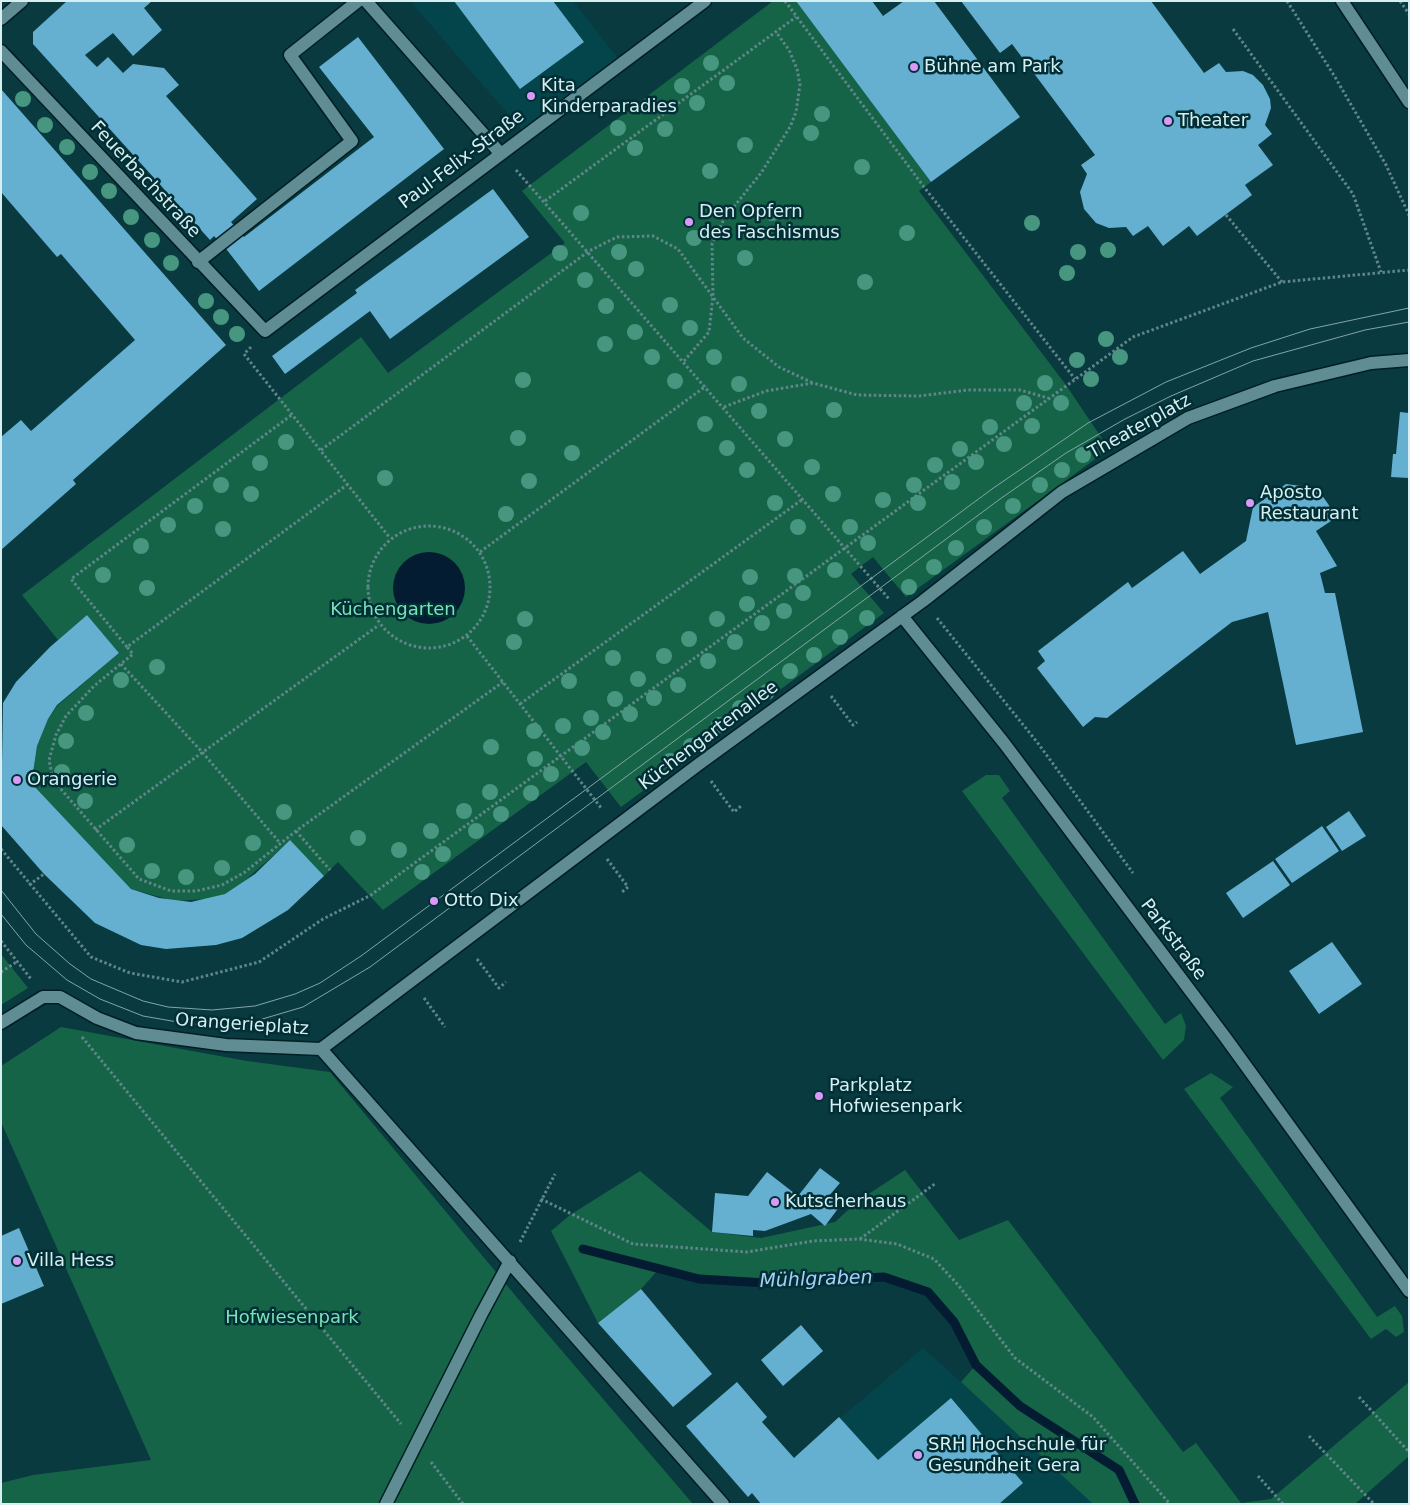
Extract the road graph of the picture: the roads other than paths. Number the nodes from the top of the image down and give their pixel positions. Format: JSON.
{"nodes":[{"id":1,"x":22,"y":1,"type":"edge"},
{"id":2,"x":358,"y":1,"type":"edge"},
{"id":3,"x":366,"y":1,"type":"edge"},
{"id":4,"x":705,"y":1,"type":"edge"},
{"id":5,"x":1342,"y":1,"type":"edge"},
{"id":6,"x":1,"y":19,"type":"edge"},
{"id":7,"x":1,"y":51,"type":"edge"},
{"id":8,"x":1409,"y":102,"type":"edge"},
{"id":9,"x":500,"y":153,"type":"junction"},
{"id":10,"x":198,"y":262,"type":"junction"},
{"id":11,"x":265,"y":331,"type":"joint"},
{"id":12,"x":1409,"y":360,"type":"edge"},
{"id":13,"x":923,"y":601,"type":"joint"},
{"id":14,"x":902,"y":616,"type":"junction"},
{"id":15,"x":516,"y":901,"type":"joint"},
{"id":16,"x":1,"y":1023,"type":"edge"},
{"id":17,"x":321,"y":1049,"type":"junction"},
{"id":18,"x":510,"y":1261,"type":"junction"},
{"id":19,"x":1409,"y":1291,"type":"edge"},
{"id":20,"x":386,"y":1504,"type":"edge"},
{"id":21,"x":724,"y":1504,"type":"edge"}],
"edges":[{"from":1,"to":6,"type":"street"},
{"from":2,"to":10,"type":"street"},
{"from":3,"to":9,"type":"street"},
{"from":4,"to":9,"type":"street","name":"Paul-Felix-Straße"},
{"from":5,"to":8,"type":"street"},
{"from":7,"to":10,"type":"street","name":"Feuerbachstraße"},
{"from":9,"to":11,"type":"street","name":"Paul-Felix-Straße"},
{"from":10,"to":11,"type":"street","name":"Feuerbachstraße"},
{"from":12,"to":13,"type":"street","name":"Theaterplatz"},
{"from":13,"to":14,"type":"street","name":"Küchengartenallee"},
{"from":14,"to":15,"type":"street","name":"Küchengartenallee"},
{"from":14,"to":19,"type":"street","name":"Parkstraße"},
{"from":15,"to":17,"type":"street","name":"Orangerieplatz"},
{"from":16,"to":17,"type":"street","name":"Orangerieplatz"},
{"from":17,"to":18,"type":"street"},
{"from":18,"to":20,"type":"street"},
{"from":18,"to":21,"type":"street"}]}
